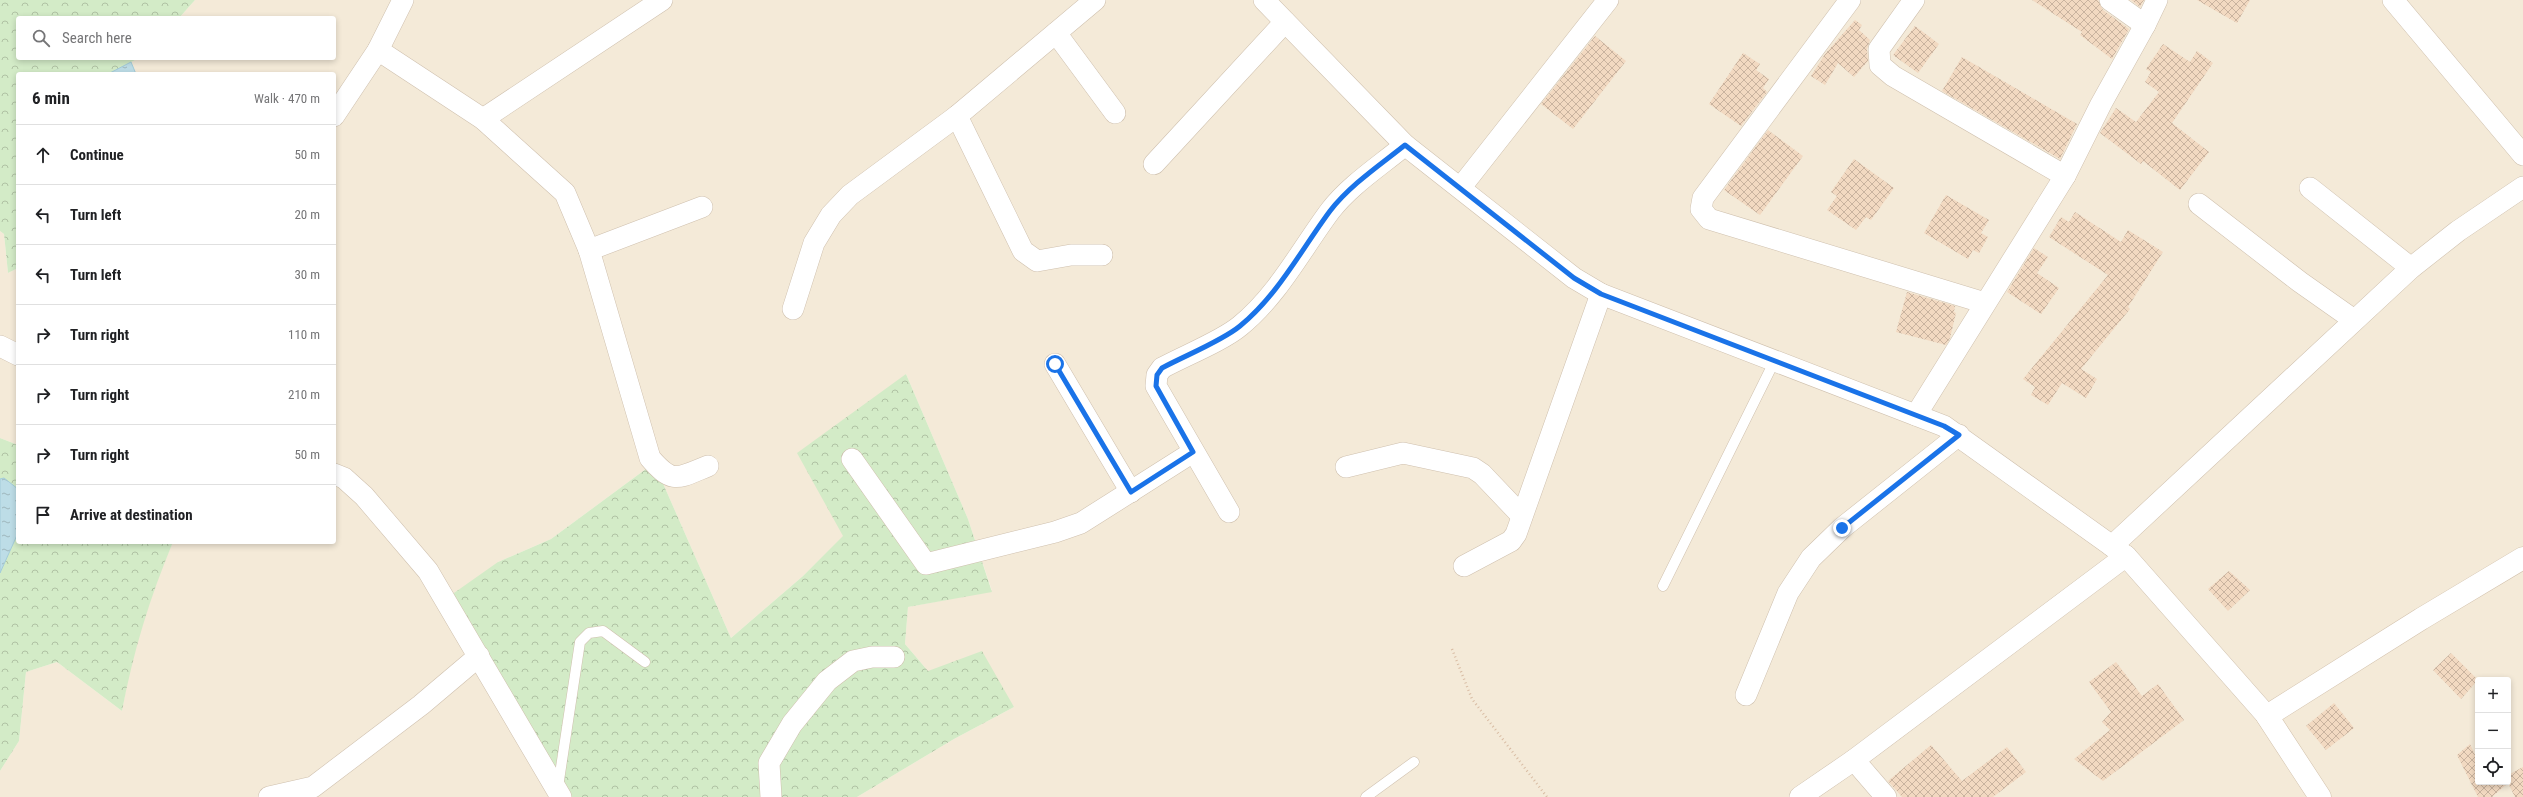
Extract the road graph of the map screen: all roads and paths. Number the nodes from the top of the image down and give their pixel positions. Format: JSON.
{"nodes":[{"id":1,"x":403,"y":0,"type":"edge"},
{"id":2,"x":662,"y":0,"type":"edge"},
{"id":3,"x":1095,"y":0,"type":"edge"},
{"id":4,"x":1264,"y":0,"type":"edge"},
{"id":5,"x":1608,"y":0,"type":"edge"},
{"id":6,"x":1850,"y":0,"type":"edge"},
{"id":7,"x":1914,"y":0,"type":"edge"},
{"id":8,"x":2110,"y":0,"type":"edge"},
{"id":9,"x":2157,"y":0,"type":"edge"},
{"id":10,"x":2393,"y":0,"type":"edge"},
{"id":11,"x":1285,"y":22,"type":"junction"},
{"id":12,"x":2145,"y":25,"type":"junction"},
{"id":13,"x":1056,"y":34,"type":"junction"},
{"id":14,"x":378,"y":50,"type":"junction"},
{"id":15,"x":336,"y":113,"type":"edge"},
{"id":16,"x":1115,"y":113,"type":"dead end"},
{"id":17,"x":957,"y":116,"type":"junction"},
{"id":18,"x":483,"y":119,"type":"junction"},
{"id":19,"x":1405,"y":145,"type":"junction"},
{"id":20,"x":2523,"y":155,"type":"edge"},
{"id":21,"x":1154,"y":164,"type":"dead end"},
{"id":22,"x":2065,"y":176,"type":"junction"},
{"id":23,"x":1461,"y":187,"type":"junction"},
{"id":24,"x":2310,"y":188,"type":"dead end"},
{"id":25,"x":2523,"y":188,"type":"edge"},
{"id":26,"x":2199,"y":204,"type":"dead end"},
{"id":27,"x":702,"y":207,"type":"dead end"},
{"id":28,"x":589,"y":250,"type":"junction"},
{"id":29,"x":1102,"y":255,"type":"dead end"},
{"id":30,"x":2411,"y":268,"type":"junction"},
{"id":31,"x":1601,"y":294,"type":"junction"},
{"id":32,"x":1985,"y":303,"type":"junction"},
{"id":33,"x":793,"y":309,"type":"dead end"},
{"id":34,"x":2354,"y":320,"type":"junction"},
{"id":35,"x":0,"y":346,"type":"edge"},
{"id":36,"x":16,"y":354,"type":"edge"},
{"id":37,"x":1775,"y":360,"type":"junction"},
{"id":38,"x":1055,"y":364,"type":"dead end"},
{"id":39,"x":1916,"y":415,"type":"junction"},
{"id":40,"x":1959,"y":435,"type":"junction"},
{"id":41,"x":1193,"y":452,"type":"junction"},
{"id":42,"x":852,"y":459,"type":"dead end"},
{"id":43,"x":708,"y":466,"type":"dead end"},
{"id":44,"x":1346,"y":467,"type":"dead end"},
{"id":45,"x":336,"y":475,"type":"edge"},
{"id":46,"x":1131,"y":492,"type":"junction"},
{"id":47,"x":1230,"y":512,"type":"dead end"},
{"id":48,"x":1522,"y":516,"type":"junction"},
{"id":49,"x":2119,"y":551,"type":"junction"},
{"id":50,"x":2523,"y":558,"type":"edge"},
{"id":51,"x":1464,"y":566,"type":"dead end"},
{"id":52,"x":1663,"y":586,"type":"dead end"},
{"id":53,"x":1452,"y":649,"type":"dead end"},
{"id":54,"x":479,"y":656,"type":"junction"},
{"id":55,"x":894,"y":657,"type":"dead end"},
{"id":56,"x":645,"y":662,"type":"dead end"},
{"id":57,"x":1746,"y":694,"type":"dead end"},
{"id":58,"x":2267,"y":716,"type":"junction"},
{"id":59,"x":1854,"y":760,"type":"junction"},
{"id":60,"x":1414,"y":762,"type":"dead end"},
{"id":61,"x":559,"y":794,"type":"edge"},
{"id":62,"x":269,"y":797,"type":"edge"},
{"id":63,"x":771,"y":797,"type":"edge"},
{"id":64,"x":1366,"y":797,"type":"edge"},
{"id":65,"x":1547,"y":797,"type":"edge"},
{"id":66,"x":1800,"y":797,"type":"edge"},
{"id":67,"x":1886,"y":797,"type":"edge"},
{"id":68,"x":2320,"y":797,"type":"edge"}],
"edges":[{"from":1,"to":14,"type":"street"},
{"from":2,"to":18,"type":"street"},
{"from":3,"to":13,"type":"street"},
{"from":4,"to":11,"type":"street"},
{"from":5,"to":23,"type":"street"},
{"from":6,"to":32,"type":"street"},
{"from":7,"to":22,"type":"street"},
{"from":8,"to":12,"type":"street"},
{"from":9,"to":12,"type":"street"},
{"from":10,"to":20,"type":"street"},
{"from":11,"to":19,"type":"street"},
{"from":11,"to":21,"type":"street"},
{"from":12,"to":22,"type":"street"},
{"from":13,"to":16,"type":"street"},
{"from":13,"to":17,"type":"street"},
{"from":14,"to":15,"type":"street"},
{"from":14,"to":18,"type":"street"},
{"from":17,"to":29,"type":"street"},
{"from":17,"to":33,"type":"street"},
{"from":18,"to":28,"type":"street"},
{"from":19,"to":23,"type":"street"},
{"from":19,"to":41,"type":"street"},
{"from":22,"to":32,"type":"street"},
{"from":23,"to":31,"type":"street"},
{"from":24,"to":30,"type":"street"},
{"from":25,"to":30,"type":"street"},
{"from":26,"to":34,"type":"street"},
{"from":27,"to":28,"type":"street"},
{"from":28,"to":43,"type":"street"},
{"from":30,"to":34,"type":"street"},
{"from":31,"to":37,"type":"street"},
{"from":31,"to":48,"type":"street"},
{"from":32,"to":39,"type":"street"},
{"from":34,"to":49,"type":"street"},
{"from":35,"to":36,"type":"street"},
{"from":37,"to":39,"type":"street"},
{"from":37,"to":52,"type":"lane"},
{"from":38,"to":46,"type":"street"},
{"from":39,"to":40,"type":"street"},
{"from":40,"to":49,"type":"street"},
{"from":40,"to":57,"type":"street"},
{"from":41,"to":46,"type":"street"},
{"from":41,"to":47,"type":"street"},
{"from":42,"to":46,"type":"street"},
{"from":44,"to":48,"type":"street"},
{"from":45,"to":54,"type":"street"},
{"from":48,"to":51,"type":"street"},
{"from":49,"to":58,"type":"street"},
{"from":49,"to":59,"type":"street"},
{"from":50,"to":58,"type":"street"},
{"from":53,"to":65,"type":"path"},
{"from":54,"to":61,"type":"street"},
{"from":54,"to":62,"type":"street"},
{"from":55,"to":63,"type":"street"},
{"from":56,"to":61,"type":"lane"},
{"from":58,"to":68,"type":"street"},
{"from":59,"to":66,"type":"street"},
{"from":59,"to":67,"type":"street"},
{"from":60,"to":64,"type":"lane"}]}
